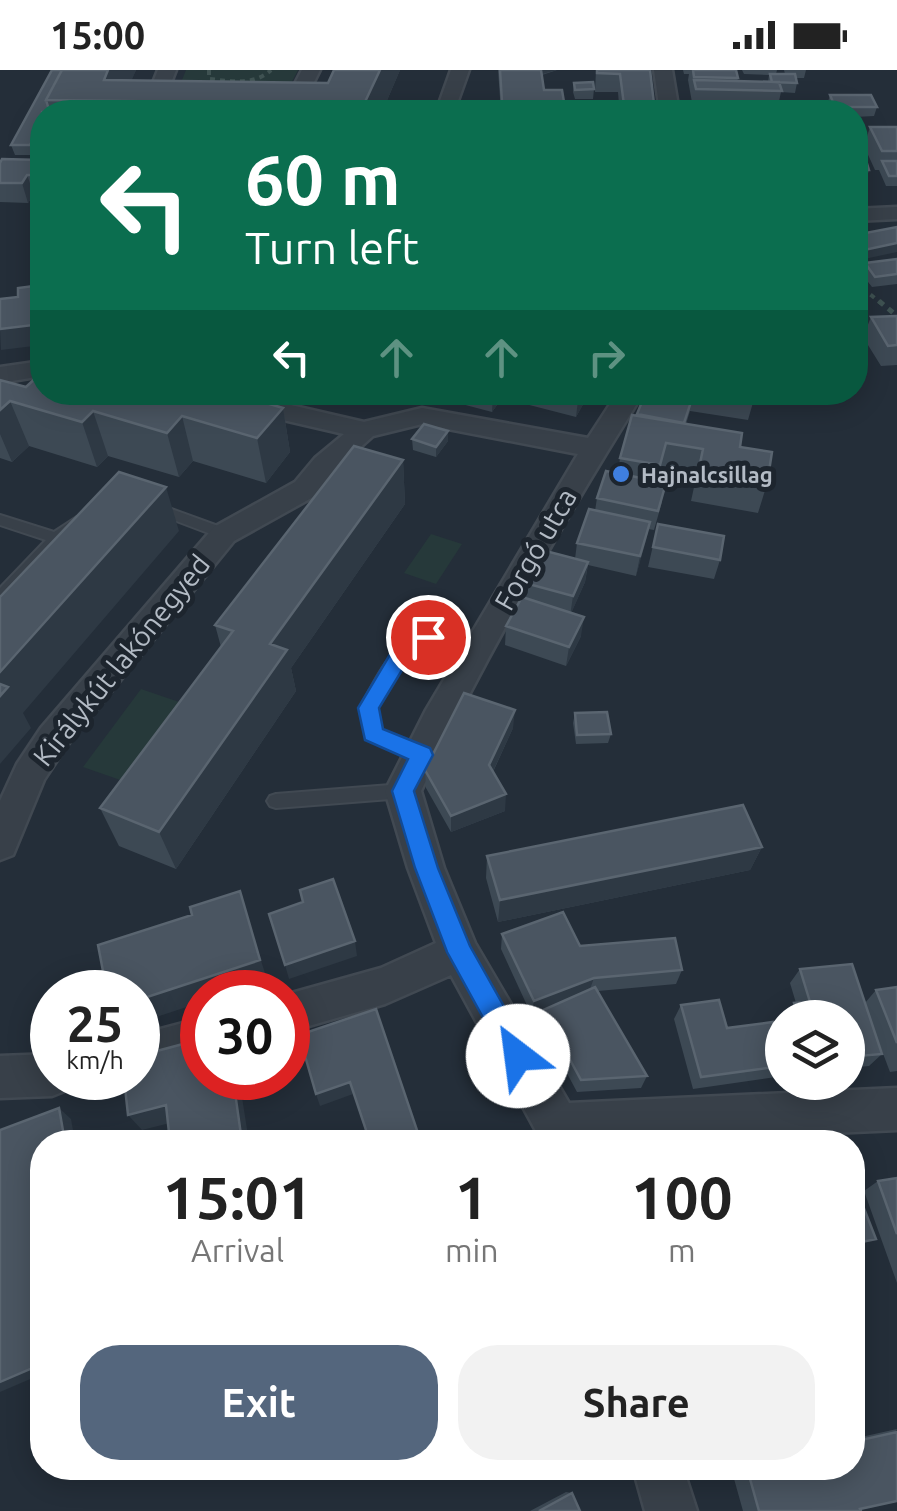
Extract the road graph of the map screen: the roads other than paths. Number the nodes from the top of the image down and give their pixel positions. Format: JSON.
{"nodes":[{"id":1,"x":167,"y":70,"type":"edge"},
{"id":2,"x":312,"y":70,"type":"edge"},
{"id":3,"x":460,"y":70,"type":"edge"},
{"id":4,"x":663,"y":70,"type":"edge"},
{"id":5,"x":155,"y":100,"type":"edge"},
{"id":6,"x":296,"y":100,"type":"edge"},
{"id":7,"x":449,"y":100,"type":"edge"},
{"id":8,"x":668,"y":100,"type":"edge"},
{"id":9,"x":897,"y":213,"type":"edge"},
{"id":10,"x":868,"y":214,"type":"edge"},
{"id":11,"x":30,"y":371,"type":"edge"},
{"id":12,"x":0,"y":375,"type":"edge"},
{"id":13,"x":254,"y":405,"type":"edge"},
{"id":14,"x":622,"y":405,"type":"edge"},
{"id":15,"x":364,"y":430,"type":"junction"},
{"id":16,"x":593,"y":448,"type":"junction"},
{"id":17,"x":134,"y":508,"type":"edge"},
{"id":18,"x":92,"y":514,"type":"edge"},
{"id":19,"x":0,"y":520,"type":"edge"},
{"id":20,"x":224,"y":534,"type":"junction"},
{"id":21,"x":56,"y":538,"type":"junction"},
{"id":22,"x":0,"y":597,"type":"edge"},
{"id":23,"x":483,"y":641,"type":"junction"},
{"id":24,"x":422,"y":755,"type":"junction"},
{"id":25,"x":403,"y":791,"type":"junction"},
{"id":26,"x":276,"y":801,"type":"dead end"},
{"id":27,"x":0,"y":844,"type":"edge"},
{"id":28,"x":460,"y":952,"type":"junction"},
{"id":29,"x":310,"y":1007,"type":"edge"},
{"id":30,"x":30,"y":1076,"type":"edge"},
{"id":31,"x":0,"y":1078,"type":"edge"},
{"id":32,"x":897,"y":1108,"type":"edge"},
{"id":33,"x":558,"y":1130,"type":"edge"},
{"id":34,"x":612,"y":1130,"type":"edge"},
{"id":35,"x":662,"y":1480,"type":"edge"},
{"id":36,"x":671,"y":1511,"type":"edge"}],
"edges":[{"from":1,"to":5,"type":"street"},
{"from":2,"to":6,"type":"street"},
{"from":3,"to":7,"type":"street"},
{"from":4,"to":8,"type":"street"},
{"from":9,"to":10,"type":"street"},
{"from":11,"to":12,"type":"street"},
{"from":13,"to":15,"type":"street"},
{"from":14,"to":16,"type":"street","name":"Forgó utca"},
{"from":15,"to":16,"type":"street"},
{"from":15,"to":20,"type":"street","name":"Királykút lakónegyed"},
{"from":16,"to":23,"type":"street","name":"Forgó utca"},
{"from":17,"to":20,"type":"lane","name":"Királykút lakónegyed"},
{"from":18,"to":21,"type":"lane"},
{"from":19,"to":21,"type":"lane"},
{"from":20,"to":27,"type":"street","name":"Királykút lakónegyed"},
{"from":21,"to":22,"type":"lane"},
{"from":23,"to":24,"type":"street","name":"Forgó utca"},
{"from":23,"to":24,"type":"lane"},
{"from":24,"to":25,"type":"street","name":"Forgó utca"},
{"from":25,"to":26,"type":"lane"},
{"from":25,"to":28,"type":"street"},
{"from":28,"to":29,"type":"street"},
{"from":28,"to":33,"type":"street"},
{"from":30,"to":31,"type":"street"},
{"from":32,"to":34,"type":"street"},
{"from":35,"to":36,"type":"street"}]}
